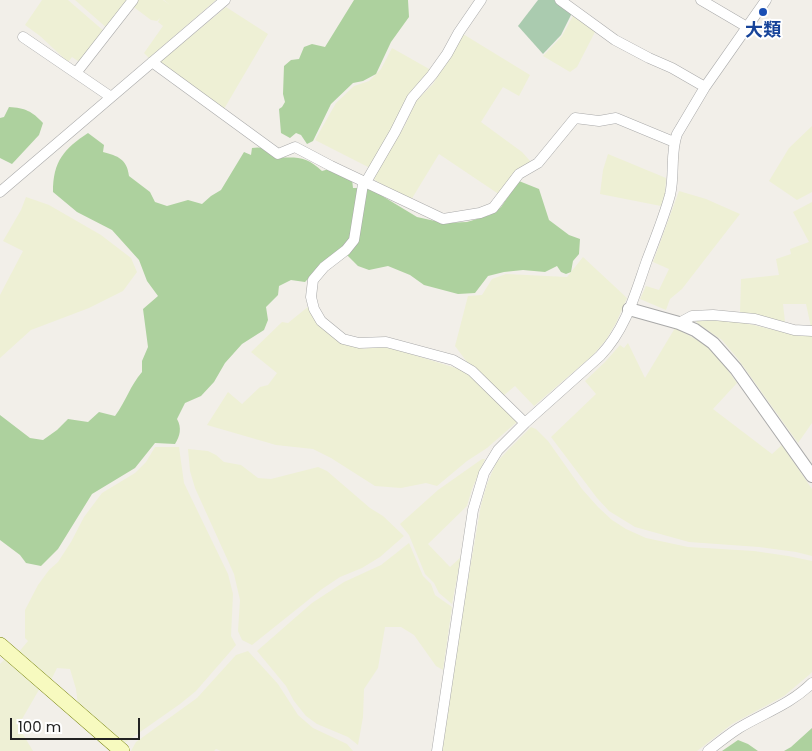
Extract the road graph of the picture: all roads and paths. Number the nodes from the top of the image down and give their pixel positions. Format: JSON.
{"nodes":[{"id":1,"x":133,"y":0,"type":"edge"},
{"id":2,"x":481,"y":0,"type":"edge"},
{"id":3,"x":560,"y":0,"type":"edge"},
{"id":4,"x":701,"y":0,"type":"edge"},
{"id":5,"x":766,"y":0,"type":"edge"},
{"id":6,"x":222,"y":1,"type":"edge"},
{"id":7,"x":747,"y":27,"type":"junction"},
{"id":8,"x":23,"y":37,"type":"dead end"},
{"id":9,"x":152,"y":62,"type":"junction"},
{"id":10,"x":76,"y":73,"type":"junction"},
{"id":11,"x":705,"y":87,"type":"junction"},
{"id":12,"x":110,"y":97,"type":"junction"},
{"id":13,"x":674,"y":142,"type":"junction"},
{"id":14,"x":366,"y":182,"type":"junction"},
{"id":15,"x":0,"y":192,"type":"edge"},
{"id":16,"x":629,"y":309,"type":"junction"},
{"id":17,"x":679,"y":323,"type":"junction"},
{"id":18,"x":812,"y":331,"type":"edge"},
{"id":19,"x":525,"y":423,"type":"junction"},
{"id":20,"x":812,"y":476,"type":"edge"},
{"id":21,"x":0,"y":646,"type":"edge"},
{"id":22,"x":812,"y":683,"type":"edge"},
{"id":23,"x":118,"y":750,"type":"edge"},
{"id":24,"x":437,"y":751,"type":"edge"},
{"id":25,"x":708,"y":751,"type":"edge"}],
"edges":[{"from":1,"to":10,"type":"street"},
{"from":2,"to":14,"type":"street"},
{"from":3,"to":11,"type":"street"},
{"from":4,"to":7,"type":"street"},
{"from":5,"to":7,"type":"street"},
{"from":6,"to":9,"type":"street"},
{"from":7,"to":11,"type":"street"},
{"from":8,"to":10,"type":"street"},
{"from":9,"to":12,"type":"street"},
{"from":9,"to":14,"type":"street"},
{"from":10,"to":12,"type":"street"},
{"from":11,"to":13,"type":"street"},
{"from":12,"to":15,"type":"street"},
{"from":13,"to":14,"type":"street"},
{"from":13,"to":16,"type":"street"},
{"from":14,"to":19,"type":"street"},
{"from":16,"to":17,"type":"street"},
{"from":16,"to":19,"type":"street"},
{"from":17,"to":18,"type":"street"},
{"from":17,"to":20,"type":"street"},
{"from":19,"to":24,"type":"street"},
{"from":21,"to":23,"type":"main road"},
{"from":22,"to":25,"type":"street"}]}
